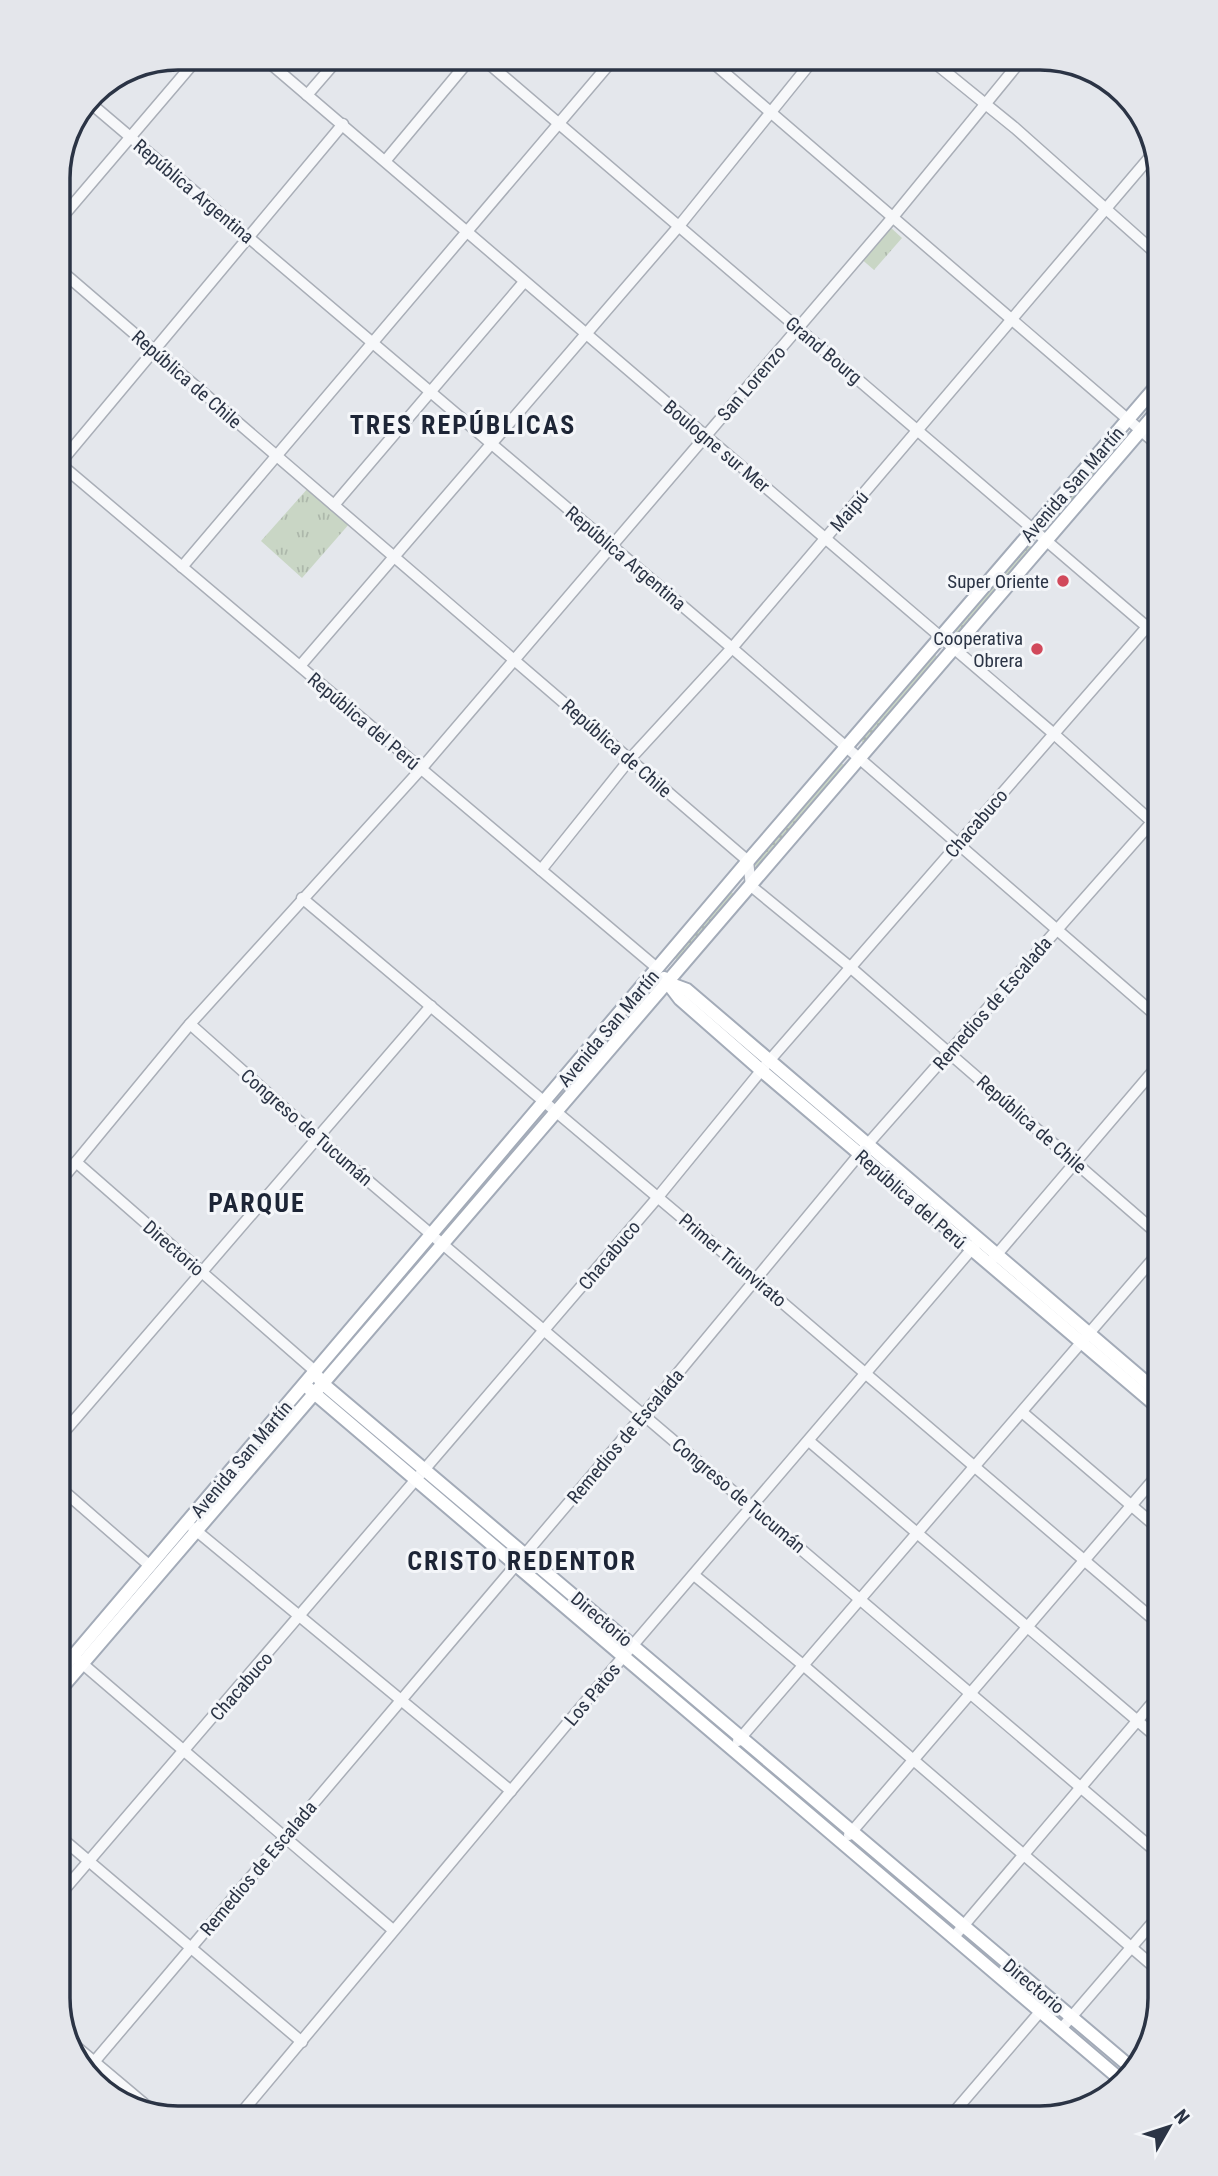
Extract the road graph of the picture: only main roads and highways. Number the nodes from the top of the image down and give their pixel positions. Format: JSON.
{"nodes":[{"id":1,"x":1148,"y":396,"type":"edge"},
{"id":2,"x":1148,"y":423,"type":"edge"},
{"id":3,"x":657,"y":968,"type":"junction"},
{"id":4,"x":668,"y":983,"type":"junction"},
{"id":5,"x":551,"y":1107,"type":"junction"},
{"id":6,"x":1085,"y":1338,"type":"junction"},
{"id":7,"x":314,"y":1383,"type":"junction"},
{"id":8,"x":1148,"y":1385,"type":"edge"},
{"id":9,"x":1148,"y":1398,"type":"edge"},
{"id":10,"x":192,"y":1527,"type":"junction"},
{"id":11,"x":78,"y":1660,"type":"junction"},
{"id":12,"x":70,"y":1666,"type":"edge"},
{"id":13,"x":70,"y":1673,"type":"edge"},
{"id":14,"x":1126,"y":2063,"type":"edge"},
{"id":15,"x":1115,"y":2075,"type":"edge"}],
"edges":[{"from":1,"to":3,"type":"main road","name":"Avenida San Martín"},
{"from":2,"to":4,"type":"main road","name":"Avenida San Martín"},
{"from":3,"to":4,"type":"main road","name":"República del Perú"},
{"from":3,"to":5,"type":"main road","name":"Avenida San Martín"},
{"from":4,"to":5,"type":"main road","name":"Avenida San Martín"},
{"from":4,"to":6,"type":"main road","name":"República del Perú"},
{"from":5,"to":7,"type":"main road","name":"Avenida San Martín"},
{"from":6,"to":8,"type":"main road","name":"República del Perú"},
{"from":6,"to":9,"type":"main road","name":"República del Perú"},
{"from":7,"to":10,"type":"main road","name":"Avenida San Martín"},
{"from":7,"to":14,"type":"main road","name":"Directorio"},
{"from":7,"to":15,"type":"main road","name":"Directorio"},
{"from":10,"to":11,"type":"main road","name":"Avenida San Martín"},
{"from":10,"to":11,"type":"main road","name":"Avenida San Martín"},
{"from":11,"to":12,"type":"main road","name":"Avenida San Martín"},
{"from":11,"to":13,"type":"main road","name":"Avenida San Martín"}]}
